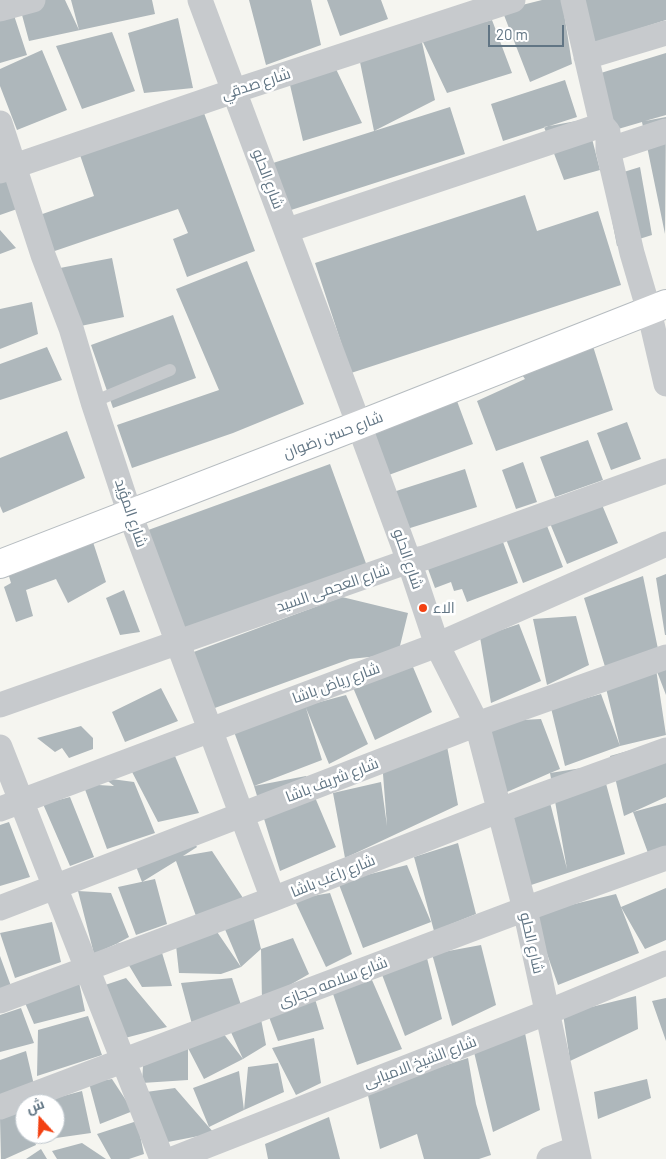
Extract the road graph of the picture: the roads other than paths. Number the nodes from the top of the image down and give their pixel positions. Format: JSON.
{"nodes":[{"id":1,"x":33,"y":0,"type":"edge"},
{"id":2,"x":200,"y":0,"type":"edge"},
{"id":3,"x":514,"y":0,"type":"edge"},
{"id":4,"x":573,"y":0,"type":"edge"},
{"id":5,"x":0,"y":9,"type":"edge"},
{"id":6,"x":666,"y":33,"type":"edge"},
{"id":7,"x":586,"y":57,"type":"junction"},
{"id":8,"x":234,"y":91,"type":"junction"},
{"id":9,"x":0,"y":123,"type":"edge"},
{"id":10,"x":602,"y":125,"type":"junction"},
{"id":11,"x":666,"y":131,"type":"edge"},
{"id":12,"x":608,"y":150,"type":"junction"},
{"id":13,"x":7,"y":168,"type":"edge"},
{"id":14,"x":288,"y":230,"type":"junction"},
{"id":15,"x":657,"y":307,"type":"edge"},
{"id":16,"x":170,"y":370,"type":"dead end"},
{"id":17,"x":666,"y":384,"type":"edge"},
{"id":18,"x":93,"y":402,"type":"junction"},
{"id":19,"x":359,"y":425,"type":"junction"},
{"id":20,"x":666,"y":471,"type":"edge"},
{"id":21,"x":130,"y":514,"type":"junction"},
{"id":22,"x":666,"y":544,"type":"edge"},
{"id":23,"x":409,"y":561,"type":"junction"},
{"id":24,"x":0,"y":564,"type":"edge"},
{"id":25,"x":178,"y":642,"type":"junction"},
{"id":26,"x":437,"y":645,"type":"junction"},
{"id":27,"x":666,"y":657,"type":"edge"},
{"id":28,"x":0,"y":705,"type":"edge"},
{"id":29,"x":477,"y":724,"type":"junction"},
{"id":30,"x":210,"y":730,"type":"junction"},
{"id":31,"x":0,"y":747,"type":"edge"},
{"id":32,"x":666,"y":750,"type":"edge"},
{"id":33,"x":11,"y":805,"type":"edge"},
{"id":34,"x":500,"y":810,"type":"junction"},
{"id":35,"x":242,"y":815,"type":"junction"},
{"id":36,"x":666,"y":858,"type":"edge"},
{"id":37,"x":55,"y":887,"type":"junction"},
{"id":38,"x":273,"y":900,"type":"junction"},
{"id":39,"x":0,"y":908,"type":"edge"},
{"id":40,"x":525,"y":909,"type":"junction"},
{"id":41,"x":666,"y":963,"type":"edge"},
{"id":42,"x":87,"y":969,"type":"junction"},
{"id":43,"x":0,"y":1001,"type":"edge"},
{"id":44,"x":548,"y":1012,"type":"junction"},
{"id":45,"x":124,"y":1061,"type":"junction"},
{"id":46,"x":0,"y":1107,"type":"edge"},
{"id":47,"x":577,"y":1154,"type":"edge"},
{"id":48,"x":162,"y":1159,"type":"edge"},
{"id":49,"x":173,"y":1159,"type":"edge"},
{"id":50,"x":549,"y":1159,"type":"edge"}],
"edges":[{"from":1,"to":5,"type":"street"},
{"from":2,"to":8,"type":"street","name":"شارع الحلو"},
{"from":3,"to":8,"type":"street","name":"شارع صدقي"},
{"from":4,"to":7,"type":"street"},
{"from":6,"to":7,"type":"street"},
{"from":7,"to":10,"type":"street"},
{"from":8,"to":13,"type":"street","name":"شارع صدقي"},
{"from":8,"to":14,"type":"street","name":"شارع الحلو"},
{"from":9,"to":13,"type":"street","name":"شارع المؤيد"},
{"from":10,"to":12,"type":"street"},
{"from":10,"to":14,"type":"street"},
{"from":11,"to":12,"type":"street"},
{"from":12,"to":15,"type":"street"},
{"from":13,"to":18,"type":"street","name":"شارع المؤيد"},
{"from":14,"to":19,"type":"street","name":"شارع الحلو"},
{"from":15,"to":17,"type":"street"},
{"from":15,"to":19,"type":"street","name":"شارع حسن رضوان"},
{"from":16,"to":18,"type":"lane"},
{"from":18,"to":21,"type":"street","name":"شارع المؤيد"},
{"from":19,"to":21,"type":"street","name":"شارع حسن رضوان"},
{"from":19,"to":23,"type":"street","name":"شارع الحلو"},
{"from":20,"to":23,"type":"street","name":"شارع العجمى السيد"},
{"from":21,"to":24,"type":"street","name":"شارع حسن رضوان"},
{"from":21,"to":25,"type":"street","name":"شارع المؤيد"},
{"from":22,"to":26,"type":"street","name":"شارع رياض باشا"},
{"from":23,"to":25,"type":"street","name":"شارع العجمى السيد"},
{"from":23,"to":26,"type":"street","name":"شارع الحلو"},
{"from":25,"to":28,"type":"street","name":"شارع العجمى السيد"},
{"from":25,"to":30,"type":"street","name":"شارع المؤيد"},
{"from":26,"to":29,"type":"street","name":"شارع الحلو"},
{"from":26,"to":30,"type":"street","name":"شارع رياض باشا"},
{"from":27,"to":29,"type":"street","name":"شارع شريف باشا"},
{"from":29,"to":34,"type":"street","name":"شارع الحلو"},
{"from":29,"to":35,"type":"street","name":"شارع شريف باشا"},
{"from":30,"to":33,"type":"street","name":"شارع رياض باشا"},
{"from":30,"to":35,"type":"street","name":"شارع المؤيد"},
{"from":31,"to":33,"type":"street"},
{"from":32,"to":34,"type":"street","name":"شارع راغب باشا"},
{"from":33,"to":37,"type":"street"},
{"from":34,"to":38,"type":"street","name":"شارع راغب باشا"},
{"from":34,"to":40,"type":"street","name":"شارع الحلو"},
{"from":35,"to":37,"type":"street","name":"شارع شريف باشا"},
{"from":35,"to":38,"type":"street","name":"شارع المؤيد"},
{"from":36,"to":40,"type":"street","name":"شارع سلامه حجازى"},
{"from":37,"to":39,"type":"street","name":"شارع شريف باشا"},
{"from":37,"to":42,"type":"street"},
{"from":38,"to":42,"type":"street","name":"شارع راغب باشا"},
{"from":40,"to":44,"type":"street","name":"شارع الحلو"},
{"from":40,"to":45,"type":"street","name":"شارع سلامه حجازى"},
{"from":41,"to":44,"type":"street","name":"شارع الشيخ الامبابى"},
{"from":42,"to":43,"type":"street","name":"شارع راغب باشا"},
{"from":42,"to":45,"type":"street"},
{"from":44,"to":47,"type":"street","name":"شارع الحلو"},
{"from":44,"to":49,"type":"street","name":"شارع الشيخ الامبابى"},
{"from":45,"to":46,"type":"street","name":"شارع سلامه حجازى"},
{"from":45,"to":48,"type":"street"},
{"from":47,"to":50,"type":"street"}]}
